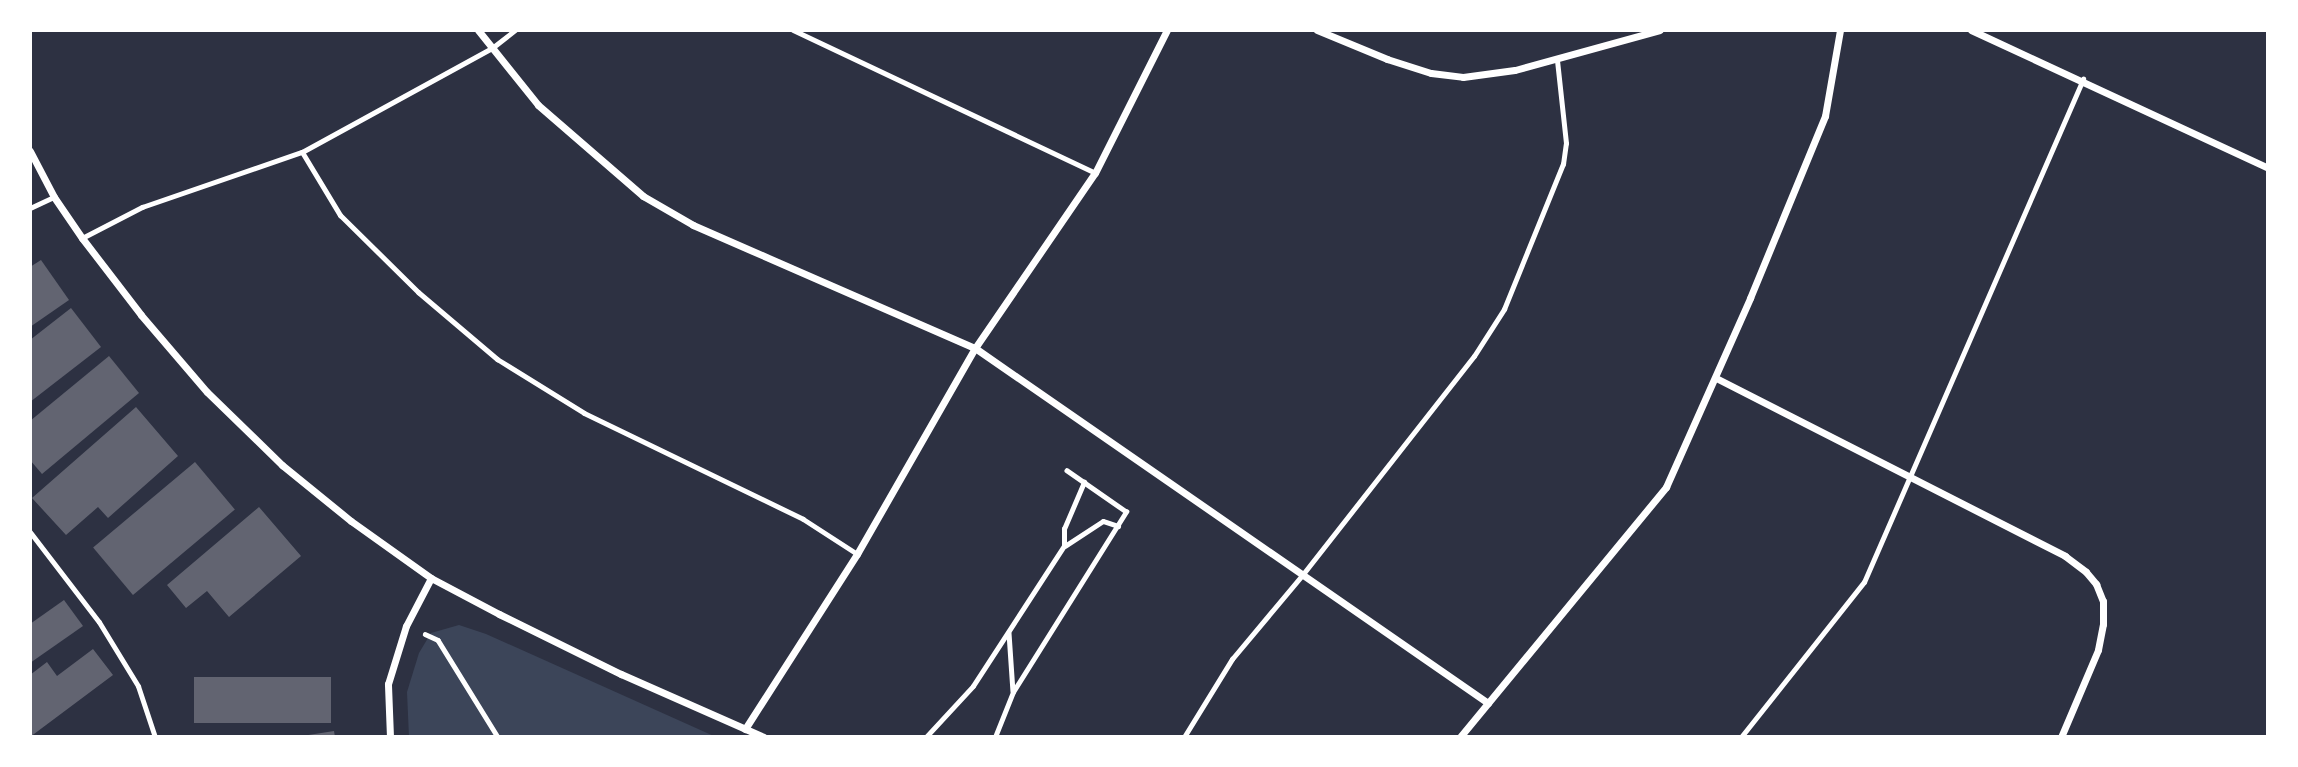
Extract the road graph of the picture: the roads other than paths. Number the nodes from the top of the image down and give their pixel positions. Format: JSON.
{"nodes":[{"id":1,"x":478,"y":30,"type":"edge"},
{"id":2,"x":515,"y":30,"type":"edge"},
{"id":3,"x":793,"y":30,"type":"edge"},
{"id":4,"x":1167,"y":30,"type":"edge"},
{"id":5,"x":1317,"y":30,"type":"edge"},
{"id":6,"x":1660,"y":30,"type":"edge"},
{"id":7,"x":1840,"y":30,"type":"edge"},
{"id":8,"x":1971,"y":30,"type":"edge"},
{"id":9,"x":492,"y":48,"type":"junction"},
{"id":10,"x":1557,"y":60,"type":"junction"},
{"id":11,"x":2083,"y":79,"type":"junction"},
{"id":12,"x":30,"y":151,"type":"edge"},
{"id":13,"x":302,"y":152,"type":"junction"},
{"id":14,"x":2268,"y":169,"type":"edge"},
{"id":15,"x":1094,"y":173,"type":"junction"},
{"id":16,"x":54,"y":197,"type":"junction"},
{"id":17,"x":30,"y":208,"type":"edge"},
{"id":18,"x":82,"y":238,"type":"junction"},
{"id":19,"x":975,"y":348,"type":"junction"},
{"id":20,"x":1716,"y":378,"type":"junction"},
{"id":21,"x":1911,"y":478,"type":"junction"},
{"id":22,"x":30,"y":533,"type":"edge"},
{"id":23,"x":857,"y":554,"type":"junction"},
{"id":24,"x":1303,"y":574,"type":"junction"},
{"id":25,"x":432,"y":578,"type":"junction"},
{"id":26,"x":1488,"y":703,"type":"junction"},
{"id":27,"x":744,"y":729,"type":"junction"},
{"id":28,"x":155,"y":737,"type":"edge"},
{"id":29,"x":390,"y":737,"type":"edge"},
{"id":30,"x":764,"y":737,"type":"edge"},
{"id":31,"x":1184,"y":737,"type":"edge"},
{"id":32,"x":1460,"y":737,"type":"edge"},
{"id":33,"x":1741,"y":737,"type":"edge"},
{"id":34,"x":2062,"y":737,"type":"edge"}],
"edges":[{"from":1,"to":9,"type":"street"},
{"from":2,"to":9,"type":"lane"},
{"from":3,"to":15,"type":"lane"},
{"from":4,"to":15,"type":"street"},
{"from":5,"to":10,"type":"street"},
{"from":6,"to":10,"type":"street"},
{"from":7,"to":20,"type":"street"},
{"from":8,"to":11,"type":"street"},
{"from":9,"to":13,"type":"lane"},
{"from":9,"to":19,"type":"street"},
{"from":10,"to":24,"type":"lane"},
{"from":11,"to":14,"type":"street"},
{"from":11,"to":21,"type":"lane"},
{"from":12,"to":16,"type":"street"},
{"from":13,"to":18,"type":"lane"},
{"from":13,"to":23,"type":"lane"},
{"from":15,"to":19,"type":"street"},
{"from":16,"to":17,"type":"lane"},
{"from":16,"to":18,"type":"street"},
{"from":18,"to":25,"type":"street"},
{"from":19,"to":23,"type":"street"},
{"from":19,"to":24,"type":"street"},
{"from":20,"to":21,"type":"street"},
{"from":20,"to":26,"type":"street"},
{"from":21,"to":33,"type":"lane"},
{"from":21,"to":34,"type":"street"},
{"from":22,"to":28,"type":"lane"},
{"from":23,"to":27,"type":"street"},
{"from":24,"to":26,"type":"street"},
{"from":24,"to":31,"type":"lane"},
{"from":25,"to":27,"type":"street"},
{"from":25,"to":29,"type":"street"},
{"from":26,"to":32,"type":"street"},
{"from":27,"to":30,"type":"street"}]}
